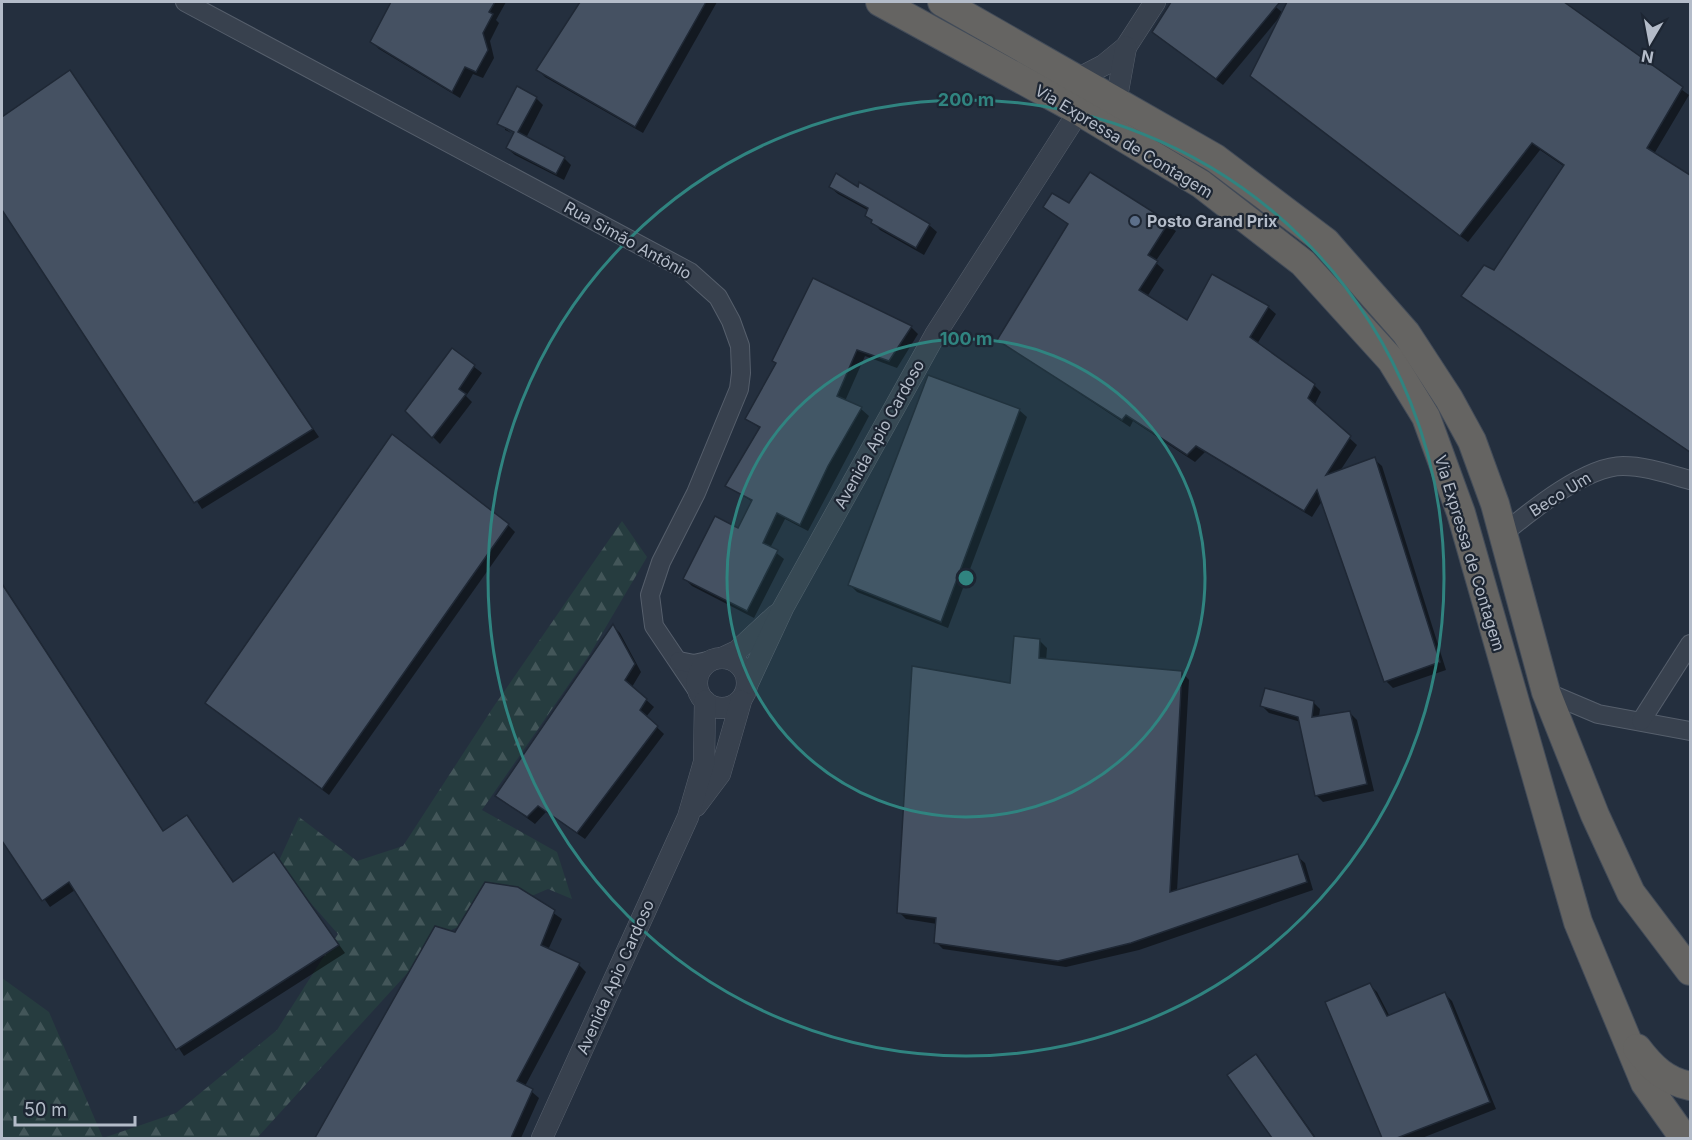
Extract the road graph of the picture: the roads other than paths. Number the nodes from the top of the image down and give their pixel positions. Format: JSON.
{"nodes":[{"id":1,"x":184,"y":2,"type":"edge"},
{"id":2,"x":880,"y":2,"type":"edge"},
{"id":3,"x":942,"y":2,"type":"edge"},
{"id":4,"x":1155,"y":2,"type":"edge"},
{"id":5,"x":1126,"y":47,"type":"junction"},
{"id":6,"x":1077,"y":79,"type":"junction"},
{"id":7,"x":1116,"y":102,"type":"junction"},
{"id":8,"x":1079,"y":111,"type":"junction"},
{"id":9,"x":1690,"y":480,"type":"edge"},
{"id":10,"x":1507,"y":544,"type":"junction"},
{"id":11,"x":783,"y":608,"type":"junction"},
{"id":12,"x":1690,"y":644,"type":"edge"},
{"id":13,"x":717,"y":659,"type":"junction"},
{"id":14,"x":679,"y":661,"type":"junction"},
{"id":15,"x":744,"y":692,"type":"junction"},
{"id":16,"x":1546,"y":692,"type":"junction"},
{"id":17,"x":702,"y":697,"type":"junction"},
{"id":18,"x":1641,"y":721,"type":"junction"},
{"id":19,"x":1690,"y":731,"type":"edge"},
{"id":20,"x":688,"y":816,"type":"junction"},
{"id":21,"x":1690,"y":971,"type":"edge"},
{"id":22,"x":1624,"y":1029,"type":"junction"},
{"id":23,"x":1690,"y":1086,"type":"edge"},
{"id":24,"x":542,"y":1138,"type":"edge"},
{"id":25,"x":1684,"y":1138,"type":"edge"}],
"edges":[{"from":1,"to":14,"type":"street","name":"Rua Simão Antônio"},
{"from":2,"to":8,"type":"highway","name":"Via Expressa de Contagem"},
{"from":3,"to":6,"type":"highway","name":"Via Expressa de Contagem"},
{"from":4,"to":5,"type":"street"},
{"from":5,"to":6,"type":"street"},
{"from":5,"to":7,"type":"street"},
{"from":6,"to":7,"type":"highway","name":"Via Expressa de Contagem"},
{"from":7,"to":10,"type":"highway","name":"Via Expressa de Contagem"},
{"from":8,"to":11,"type":"street","name":"Avenida Apio Cardoso"},
{"from":8,"to":22,"type":"highway","name":"Via Expressa de Contagem"},
{"from":9,"to":10,"type":"street","name":"Beco Um"},
{"from":10,"to":16,"type":"highway","name":"Via Expressa de Contagem"},
{"from":11,"to":13,"type":"street","name":"Avenida Apio Cardoso"},
{"from":11,"to":15,"type":"street","name":"Avenida Apio Cardoso"},
{"from":12,"to":18,"type":"street"},
{"from":13,"to":14,"type":"street"},
{"from":13,"to":15,"type":"street"},
{"from":13,"to":17,"type":"street"},
{"from":14,"to":17,"type":"street","name":"Rua Simão Antônio"},
{"from":15,"to":17,"type":"street"},
{"from":15,"to":20,"type":"street","name":"Avenida Apio Cardoso"},
{"from":16,"to":18,"type":"street"},
{"from":16,"to":21,"type":"highway","name":"Via Expressa de Contagem"},
{"from":17,"to":20,"type":"street","name":"Avenida Apio Cardoso"},
{"from":18,"to":19,"type":"street"},
{"from":20,"to":24,"type":"street","name":"Avenida Apio Cardoso"},
{"from":22,"to":23,"type":"highway"},
{"from":22,"to":25,"type":"highway"}]}
